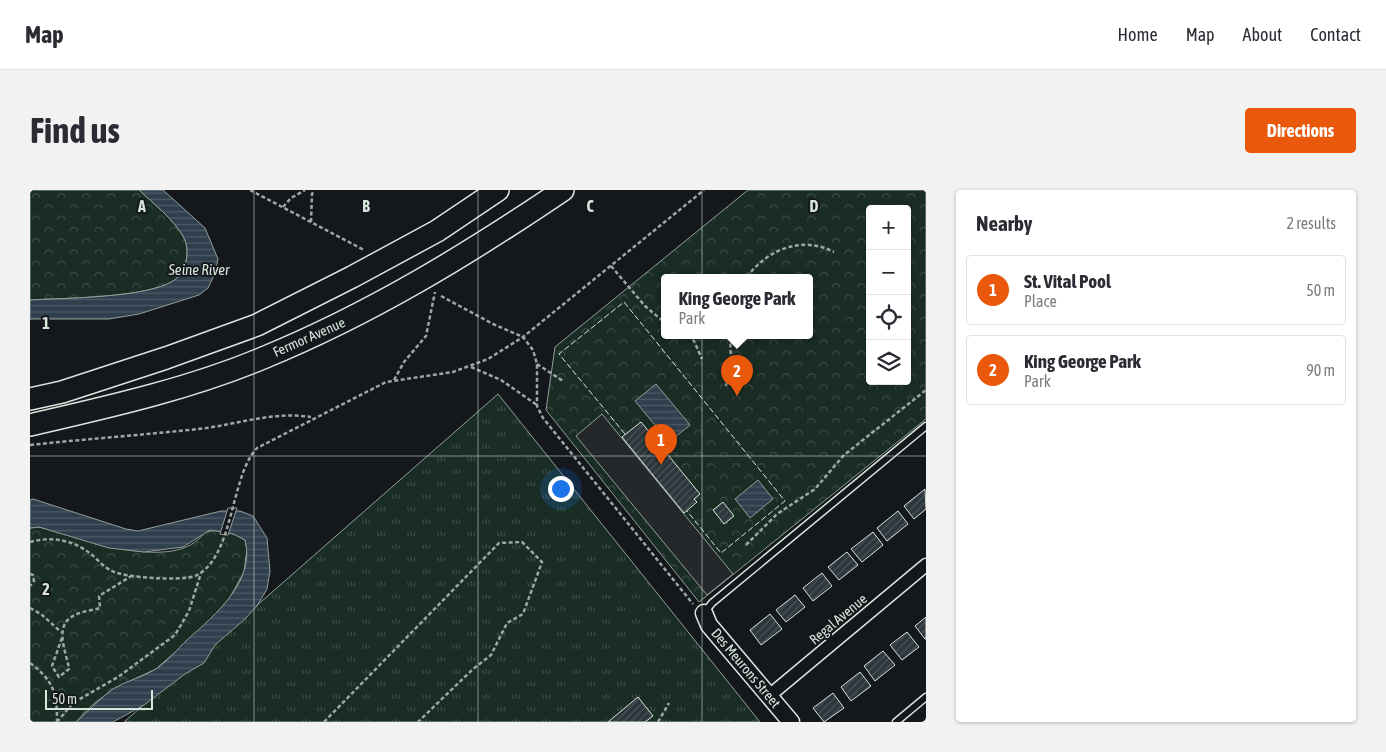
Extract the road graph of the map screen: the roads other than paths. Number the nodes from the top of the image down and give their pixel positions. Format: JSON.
{"nodes":[{"id":1,"x":498,"y":190,"type":"edge"},
{"id":2,"x":563,"y":190,"type":"edge"},
{"id":3,"x":30,"y":399,"type":"edge"},
{"id":4,"x":30,"y":425,"type":"edge"},
{"id":5,"x":926,"y":426,"type":"edge"},
{"id":6,"x":926,"y":565,"type":"edge"},
{"id":7,"x":704,"y":613,"type":"joint"},
{"id":8,"x":769,"y":696,"type":"junction"},
{"id":9,"x":926,"y":697,"type":"edge"},
{"id":10,"x":791,"y":722,"type":"edge"},
{"id":11,"x":896,"y":722,"type":"edge"}],
"edges":[{"from":1,"to":3,"type":"highway"},
{"from":2,"to":4,"type":"highway","name":"Fermor Avenue"},
{"from":5,"to":7,"type":"lane"},
{"from":6,"to":8,"type":"street","name":"Regal Avenue"},
{"from":7,"to":8,"type":"street","name":"Des Meurons Street"},
{"from":8,"to":10,"type":"street","name":"Des Meurons Street"},
{"from":9,"to":11,"type":"lane"}]}
